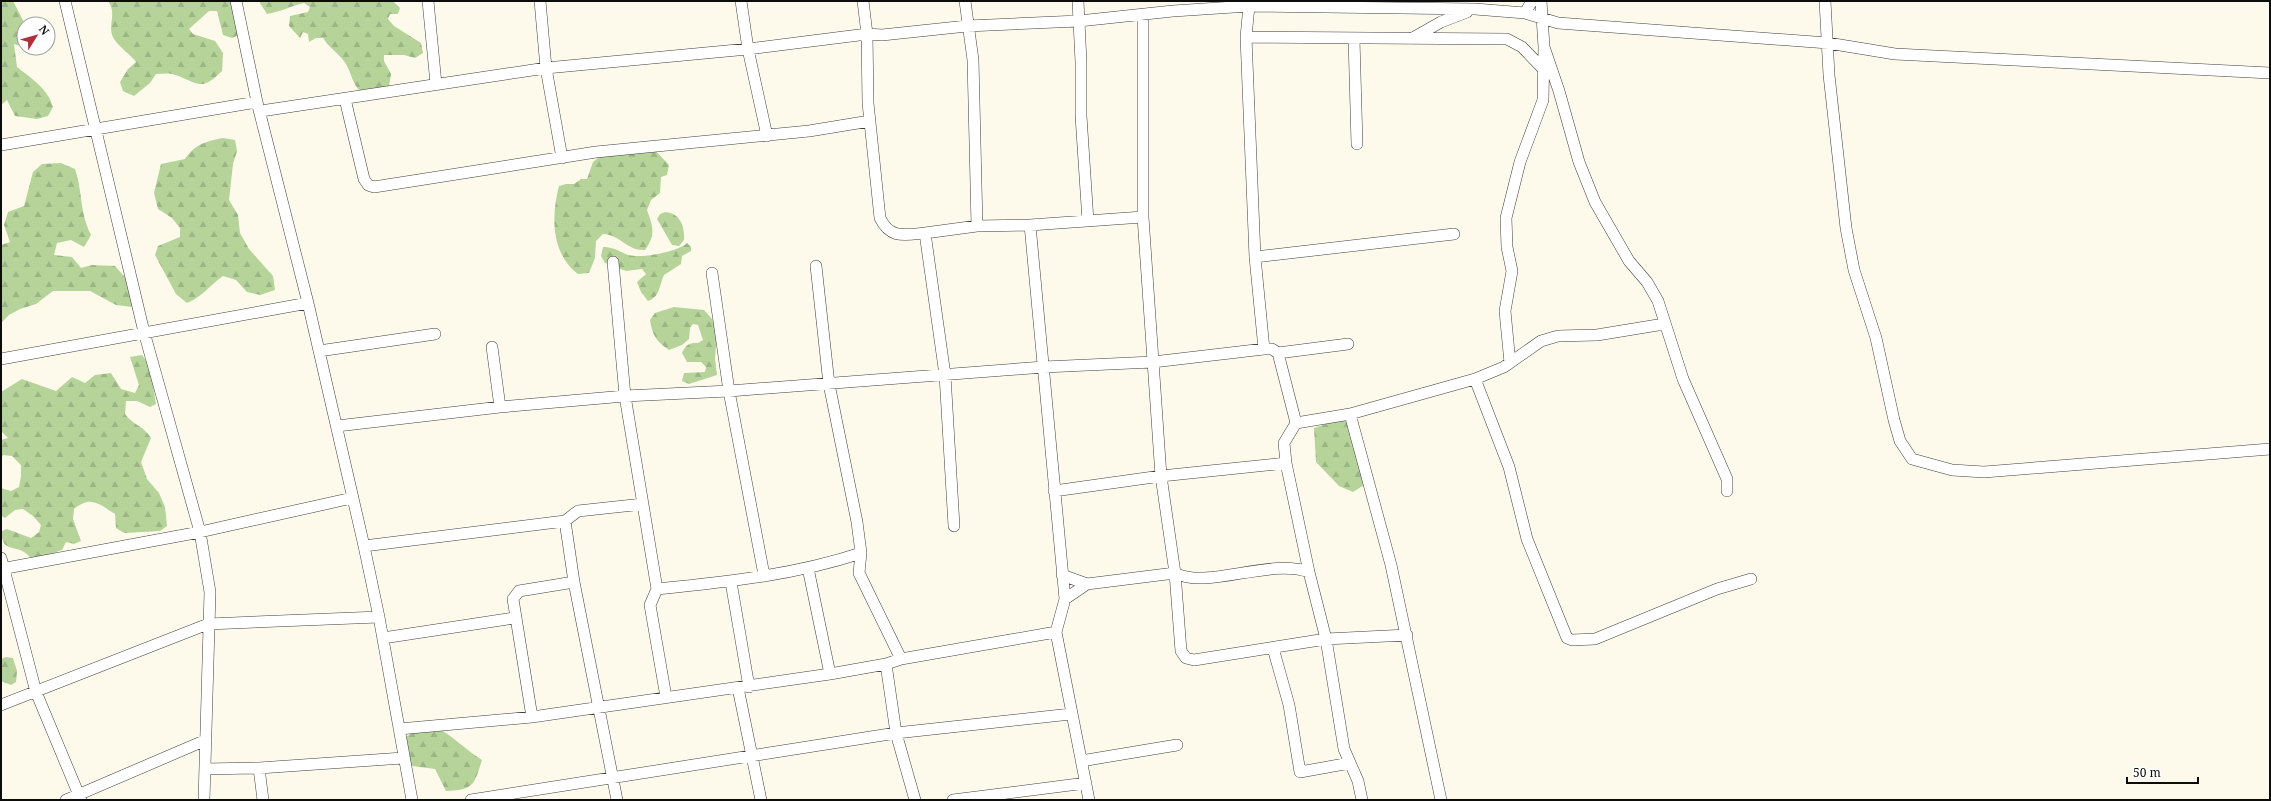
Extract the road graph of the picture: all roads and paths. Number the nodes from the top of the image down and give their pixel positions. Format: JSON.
{"nodes":[{"id":1,"x":65,"y":1,"type":"edge"},
{"id":2,"x":236,"y":1,"type":"edge"},
{"id":3,"x":428,"y":1,"type":"edge"},
{"id":4,"x":540,"y":1,"type":"edge"},
{"id":5,"x":742,"y":1,"type":"edge"},
{"id":6,"x":863,"y":1,"type":"edge"},
{"id":7,"x":965,"y":1,"type":"edge"},
{"id":8,"x":1078,"y":1,"type":"edge"},
{"id":9,"x":1532,"y":1,"type":"edge"},
{"id":10,"x":1541,"y":1,"type":"edge"},
{"id":11,"x":1825,"y":1,"type":"edge"},
{"id":12,"x":1249,"y":6,"type":"junction"},
{"id":13,"x":1475,"y":9,"type":"junction"},
{"id":14,"x":1525,"y":13,"type":"junction"},
{"id":15,"x":1143,"y":14,"type":"junction"},
{"id":16,"x":1542,"y":18,"type":"junction"},
{"id":17,"x":1079,"y":21,"type":"junction"},
{"id":18,"x":967,"y":26,"type":"junction"},
{"id":19,"x":867,"y":34,"type":"junction"},
{"id":20,"x":1246,"y":37,"type":"junction"},
{"id":21,"x":1354,"y":39,"type":"junction"},
{"id":22,"x":1410,"y":40,"type":"junction"},
{"id":23,"x":1828,"y":43,"type":"junction"},
{"id":24,"x":1544,"y":47,"type":"junction"},
{"id":25,"x":748,"y":48,"type":"junction"},
{"id":26,"x":546,"y":68,"type":"junction"},
{"id":27,"x":1544,"y":69,"type":"junction"},
{"id":28,"x":2270,"y":73,"type":"edge"},
{"id":29,"x":1556,"y":83,"type":"junction"},
{"id":30,"x":436,"y":84,"type":"junction"},
{"id":31,"x":346,"y":99,"type":"junction"},
{"id":32,"x":259,"y":106,"type":"junction"},
{"id":33,"x":870,"y":121,"type":"junction"},
{"id":34,"x":95,"y":129,"type":"junction"},
{"id":35,"x":767,"y":136,"type":"junction"},
{"id":36,"x":1357,"y":144,"type":"dead end"},
{"id":37,"x":1,"y":145,"type":"edge"},
{"id":38,"x":562,"y":158,"type":"junction"},
{"id":39,"x":1143,"y":217,"type":"junction"},
{"id":40,"x":1088,"y":221,"type":"junction"},
{"id":41,"x":1030,"y":225,"type":"junction"},
{"id":42,"x":977,"y":226,"type":"junction"},
{"id":43,"x":925,"y":233,"type":"junction"},
{"id":44,"x":1454,"y":234,"type":"dead end"},
{"id":45,"x":1255,"y":257,"type":"junction"},
{"id":46,"x":613,"y":262,"type":"dead end"},
{"id":47,"x":816,"y":266,"type":"dead end"},
{"id":48,"x":712,"y":273,"type":"dead end"},
{"id":49,"x":308,"y":303,"type":"junction"},
{"id":50,"x":1664,"y":324,"type":"junction"},
{"id":51,"x":144,"y":332,"type":"junction"},
{"id":52,"x":435,"y":334,"type":"dead end"},
{"id":53,"x":1348,"y":344,"type":"dead end"},
{"id":54,"x":492,"y":347,"type":"dead end"},
{"id":55,"x":1264,"y":349,"type":"junction"},
{"id":56,"x":319,"y":351,"type":"junction"},
{"id":57,"x":1278,"y":353,"type":"junction"},
{"id":58,"x":1,"y":359,"type":"edge"},
{"id":59,"x":1153,"y":362,"type":"junction"},
{"id":60,"x":1510,"y":363,"type":"junction"},
{"id":61,"x":1044,"y":367,"type":"junction"},
{"id":62,"x":945,"y":375,"type":"junction"},
{"id":63,"x":1475,"y":379,"type":"junction"},
{"id":64,"x":829,"y":384,"type":"junction"},
{"id":65,"x":729,"y":391,"type":"junction"},
{"id":66,"x":625,"y":396,"type":"junction"},
{"id":67,"x":500,"y":407,"type":"junction"},
{"id":68,"x":1350,"y":414,"type":"junction"},
{"id":69,"x":1296,"y":423,"type":"junction"},
{"id":70,"x":337,"y":426,"type":"junction"},
{"id":71,"x":2270,"y":449,"type":"edge"},
{"id":72,"x":1286,"y":463,"type":"junction"},
{"id":73,"x":1161,"y":476,"type":"junction"},
{"id":74,"x":1054,"y":491,"type":"junction"},
{"id":75,"x":1727,"y":491,"type":"dead end"},
{"id":76,"x":352,"y":498,"type":"junction"},
{"id":77,"x":643,"y":504,"type":"junction"},
{"id":78,"x":565,"y":521,"type":"junction"},
{"id":79,"x":954,"y":526,"type":"dead end"},
{"id":80,"x":200,"y":532,"type":"junction"},
{"id":81,"x":364,"y":546,"type":"junction"},
{"id":82,"x":861,"y":553,"type":"junction"},
{"id":83,"x":1,"y":558,"type":"edge"},
{"id":84,"x":808,"y":568,"type":"junction"},
{"id":85,"x":2,"y":569,"type":"edge"},
{"id":86,"x":1309,"y":572,"type":"junction"},
{"id":87,"x":1174,"y":573,"type":"junction"},
{"id":88,"x":764,"y":575,"type":"junction"},
{"id":89,"x":1062,"y":575,"type":"junction"},
{"id":90,"x":1751,"y":579,"type":"dead end"},
{"id":91,"x":574,"y":582,"type":"junction"},
{"id":92,"x":731,"y":582,"type":"junction"},
{"id":93,"x":1087,"y":584,"type":"junction"},
{"id":94,"x":657,"y":589,"type":"junction"},
{"id":95,"x":1065,"y":599,"type":"junction"},
{"id":96,"x":379,"y":617,"type":"junction"},
{"id":97,"x":514,"y":618,"type":"junction"},
{"id":98,"x":208,"y":624,"type":"junction"},
{"id":99,"x":1056,"y":632,"type":"junction"},
{"id":100,"x":1407,"y":635,"type":"junction"},
{"id":101,"x":383,"y":638,"type":"junction"},
{"id":102,"x":1326,"y":639,"type":"junction"},
{"id":103,"x":1273,"y":648,"type":"junction"},
{"id":104,"x":901,"y":659,"type":"junction"},
{"id":105,"x":886,"y":664,"type":"junction"},
{"id":106,"x":830,"y":674,"type":"junction"},
{"id":107,"x":743,"y":687,"type":"junction"},
{"id":108,"x":36,"y":692,"type":"junction"},
{"id":109,"x":666,"y":697,"type":"junction"},
{"id":110,"x":1,"y":706,"type":"edge"},
{"id":111,"x":599,"y":707,"type":"junction"},
{"id":112,"x":1071,"y":714,"type":"junction"},
{"id":113,"x":532,"y":717,"type":"junction"},
{"id":114,"x":399,"y":729,"type":"junction"},
{"id":115,"x":896,"y":733,"type":"junction"},
{"id":116,"x":206,"y":740,"type":"junction"},
{"id":117,"x":1177,"y":746,"type":"dead end"},
{"id":118,"x":752,"y":755,"type":"junction"},
{"id":119,"x":403,"y":758,"type":"junction"},
{"id":120,"x":1081,"y":761,"type":"junction"},
{"id":121,"x":1350,"y":764,"type":"junction"},
{"id":122,"x":260,"y":768,"type":"junction"},
{"id":123,"x":205,"y":769,"type":"junction"},
{"id":124,"x":614,"y":776,"type":"junction"},
{"id":125,"x":1086,"y":783,"type":"junction"},
{"id":126,"x":80,"y":797,"type":"edge"},
{"id":127,"x":66,"y":800,"type":"edge"},
{"id":128,"x":204,"y":800,"type":"edge"},
{"id":129,"x":263,"y":800,"type":"edge"},
{"id":130,"x":412,"y":800,"type":"edge"},
{"id":131,"x":471,"y":800,"type":"edge"},
{"id":132,"x":617,"y":800,"type":"edge"},
{"id":133,"x":761,"y":800,"type":"edge"},
{"id":134,"x":915,"y":800,"type":"edge"},
{"id":135,"x":953,"y":800,"type":"edge"},
{"id":136,"x":1089,"y":800,"type":"edge"},
{"id":137,"x":1362,"y":800,"type":"edge"},
{"id":138,"x":1441,"y":800,"type":"edge"}],
"edges":[{"from":1,"to":34,"type":"street"},
{"from":2,"to":32,"type":"street"},
{"from":3,"to":30,"type":"street"},
{"from":4,"to":26,"type":"street"},
{"from":5,"to":25,"type":"street"},
{"from":6,"to":19,"type":"street"},
{"from":7,"to":18,"type":"street"},
{"from":8,"to":17,"type":"street"},
{"from":9,"to":14,"type":"street"},
{"from":10,"to":16,"type":"street"},
{"from":11,"to":23,"type":"street"},
{"from":12,"to":13,"type":"street"},
{"from":12,"to":15,"type":"street"},
{"from":12,"to":20,"type":"street"},
{"from":13,"to":14,"type":"street"},
{"from":13,"to":22,"type":"street"},
{"from":14,"to":16,"type":"street"},
{"from":15,"to":17,"type":"street"},
{"from":15,"to":39,"type":"street"},
{"from":16,"to":23,"type":"street"},
{"from":16,"to":24,"type":"street"},
{"from":17,"to":18,"type":"street"},
{"from":17,"to":40,"type":"street"},
{"from":18,"to":19,"type":"street"},
{"from":18,"to":42,"type":"street"},
{"from":19,"to":25,"type":"street"},
{"from":19,"to":33,"type":"street"},
{"from":20,"to":21,"type":"street"},
{"from":20,"to":45,"type":"street"},
{"from":21,"to":22,"type":"street"},
{"from":21,"to":36,"type":"street"},
{"from":22,"to":27,"type":"street"},
{"from":23,"to":28,"type":"street"},
{"from":23,"to":71,"type":"street"},
{"from":24,"to":27,"type":"street"},
{"from":24,"to":29,"type":"street"},
{"from":25,"to":26,"type":"street"},
{"from":25,"to":35,"type":"street"},
{"from":26,"to":30,"type":"street"},
{"from":26,"to":38,"type":"street"},
{"from":27,"to":29,"type":"street"},
{"from":27,"to":60,"type":"street"},
{"from":29,"to":50,"type":"street"},
{"from":30,"to":31,"type":"street"},
{"from":31,"to":32,"type":"street"},
{"from":31,"to":38,"type":"street"},
{"from":32,"to":34,"type":"street"},
{"from":32,"to":49,"type":"street"},
{"from":33,"to":35,"type":"street"},
{"from":33,"to":43,"type":"street"},
{"from":34,"to":37,"type":"street"},
{"from":34,"to":51,"type":"street"},
{"from":35,"to":38,"type":"street"},
{"from":39,"to":40,"type":"street"},
{"from":39,"to":59,"type":"street"},
{"from":40,"to":41,"type":"street"},
{"from":41,"to":42,"type":"street"},
{"from":41,"to":61,"type":"street"},
{"from":42,"to":43,"type":"street"},
{"from":43,"to":62,"type":"street"},
{"from":44,"to":45,"type":"street"},
{"from":45,"to":55,"type":"street"},
{"from":46,"to":66,"type":"street"},
{"from":47,"to":64,"type":"street"},
{"from":48,"to":65,"type":"street"},
{"from":49,"to":51,"type":"street"},
{"from":49,"to":56,"type":"street"},
{"from":50,"to":60,"type":"street"},
{"from":50,"to":75,"type":"street"},
{"from":51,"to":58,"type":"street"},
{"from":51,"to":80,"type":"street"},
{"from":52,"to":56,"type":"street"},
{"from":53,"to":57,"type":"street"},
{"from":54,"to":67,"type":"street"},
{"from":55,"to":57,"type":"street"},
{"from":55,"to":59,"type":"street"},
{"from":56,"to":70,"type":"street"},
{"from":57,"to":69,"type":"street"},
{"from":59,"to":61,"type":"street"},
{"from":59,"to":73,"type":"street"},
{"from":60,"to":63,"type":"street"},
{"from":61,"to":62,"type":"street"},
{"from":61,"to":74,"type":"street"},
{"from":62,"to":64,"type":"street"},
{"from":62,"to":79,"type":"street"},
{"from":63,"to":68,"type":"street"},
{"from":63,"to":90,"type":"street"},
{"from":64,"to":65,"type":"street"},
{"from":64,"to":82,"type":"street"},
{"from":65,"to":66,"type":"street"},
{"from":65,"to":88,"type":"street"},
{"from":66,"to":67,"type":"street"},
{"from":66,"to":77,"type":"street"},
{"from":67,"to":70,"type":"street"},
{"from":68,"to":69,"type":"street"},
{"from":68,"to":100,"type":"street"},
{"from":69,"to":72,"type":"street"},
{"from":70,"to":76,"type":"street"},
{"from":72,"to":73,"type":"street"},
{"from":72,"to":86,"type":"street"},
{"from":73,"to":74,"type":"street"},
{"from":73,"to":87,"type":"street"},
{"from":74,"to":89,"type":"street"},
{"from":76,"to":80,"type":"street"},
{"from":76,"to":81,"type":"street"},
{"from":77,"to":78,"type":"street"},
{"from":77,"to":94,"type":"street"},
{"from":78,"to":81,"type":"street"},
{"from":78,"to":91,"type":"street"},
{"from":80,"to":85,"type":"street"},
{"from":80,"to":98,"type":"street"},
{"from":81,"to":96,"type":"street"},
{"from":82,"to":84,"type":"street"},
{"from":82,"to":104,"type":"street"},
{"from":83,"to":85,"type":"street"},
{"from":84,"to":88,"type":"street"},
{"from":84,"to":106,"type":"street"},
{"from":85,"to":108,"type":"street"},
{"from":86,"to":87,"type":"street"},
{"from":86,"to":102,"type":"street"},
{"from":87,"to":93,"type":"street"},
{"from":87,"to":103,"type":"street"},
{"from":88,"to":92,"type":"street"},
{"from":89,"to":93,"type":"street"},
{"from":89,"to":95,"type":"street"},
{"from":91,"to":97,"type":"street"},
{"from":91,"to":111,"type":"street"},
{"from":92,"to":94,"type":"street"},
{"from":92,"to":107,"type":"street"},
{"from":93,"to":95,"type":"street"},
{"from":94,"to":109,"type":"street"},
{"from":95,"to":99,"type":"street"},
{"from":96,"to":98,"type":"street"},
{"from":96,"to":101,"type":"street"},
{"from":97,"to":101,"type":"street"},
{"from":97,"to":113,"type":"street"},
{"from":98,"to":108,"type":"street"},
{"from":98,"to":116,"type":"street"},
{"from":99,"to":104,"type":"street"},
{"from":99,"to":112,"type":"street"},
{"from":100,"to":102,"type":"street"},
{"from":100,"to":138,"type":"street"},
{"from":101,"to":114,"type":"street"},
{"from":102,"to":103,"type":"street"},
{"from":102,"to":121,"type":"street"},
{"from":103,"to":121,"type":"street"},
{"from":104,"to":105,"type":"street"},
{"from":105,"to":106,"type":"street"},
{"from":105,"to":115,"type":"street"},
{"from":106,"to":107,"type":"street"},
{"from":107,"to":109,"type":"street"},
{"from":107,"to":118,"type":"street"},
{"from":108,"to":110,"type":"street"},
{"from":108,"to":126,"type":"street"},
{"from":109,"to":111,"type":"street"},
{"from":111,"to":113,"type":"street"},
{"from":111,"to":124,"type":"street"},
{"from":112,"to":115,"type":"street"},
{"from":112,"to":120,"type":"street"},
{"from":113,"to":114,"type":"street"},
{"from":114,"to":119,"type":"street"},
{"from":115,"to":118,"type":"street"},
{"from":115,"to":134,"type":"street"},
{"from":116,"to":123,"type":"street"},
{"from":116,"to":126,"type":"street"},
{"from":117,"to":120,"type":"street"},
{"from":118,"to":124,"type":"street"},
{"from":118,"to":133,"type":"street"},
{"from":119,"to":122,"type":"street"},
{"from":119,"to":130,"type":"street"},
{"from":120,"to":125,"type":"street"},
{"from":121,"to":137,"type":"street"},
{"from":122,"to":123,"type":"street"},
{"from":122,"to":129,"type":"street"},
{"from":123,"to":128,"type":"street"},
{"from":124,"to":131,"type":"street"},
{"from":124,"to":132,"type":"street"},
{"from":125,"to":135,"type":"street"},
{"from":125,"to":136,"type":"street"},
{"from":126,"to":127,"type":"street"}]}
